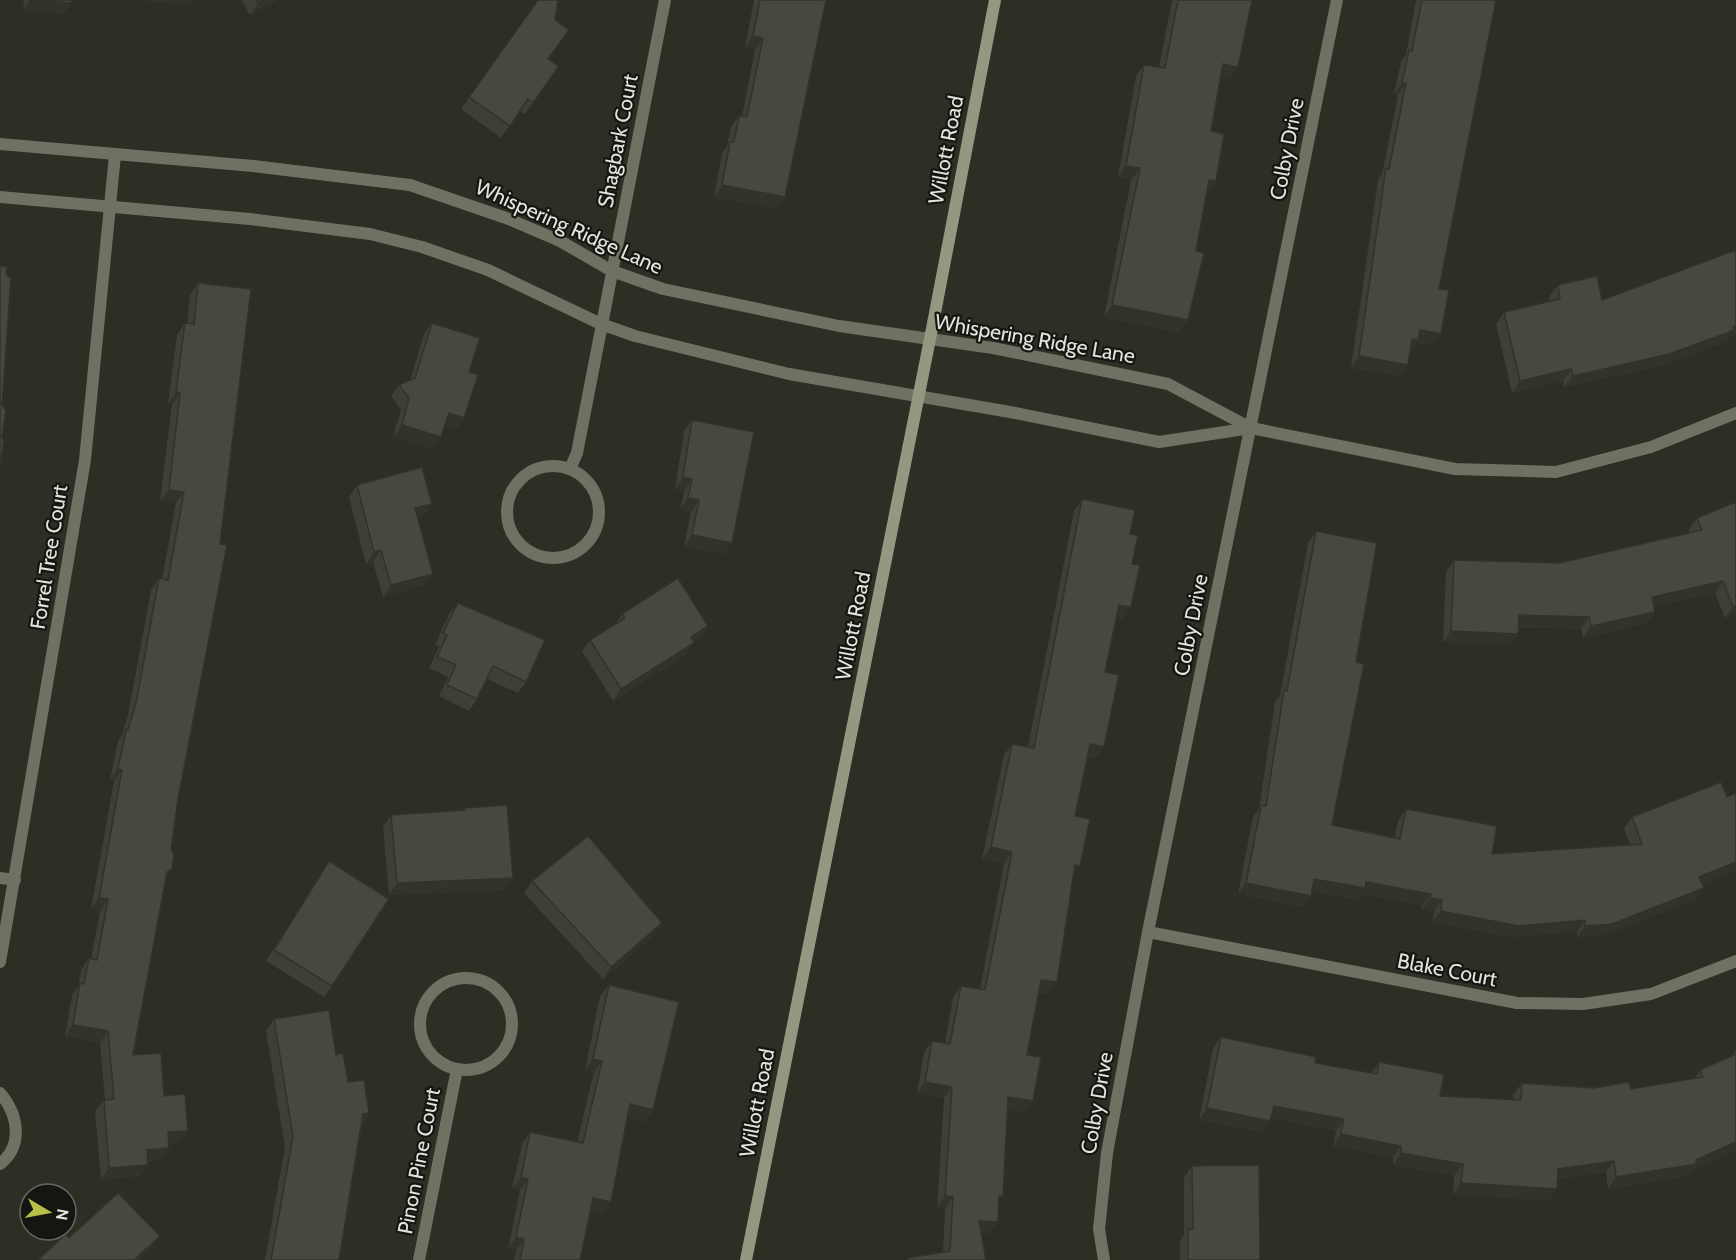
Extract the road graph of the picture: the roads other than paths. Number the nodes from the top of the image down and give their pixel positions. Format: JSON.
{"nodes":[{"id":1,"x":665,"y":0,"type":"edge"},
{"id":2,"x":994,"y":0,"type":"edge"},
{"id":3,"x":1337,"y":0,"type":"edge"},
{"id":4,"x":0,"y":144,"type":"edge"},
{"id":5,"x":116,"y":155,"type":"junction"},
{"id":6,"x":0,"y":197,"type":"edge"},
{"id":7,"x":110,"y":207,"type":"junction"},
{"id":8,"x":612,"y":271,"type":"junction"},
{"id":9,"x":602,"y":324,"type":"junction"},
{"id":10,"x":930,"y":339,"type":"junction"},
{"id":11,"x":919,"y":397,"type":"junction"},
{"id":12,"x":1736,"y":413,"type":"edge"},
{"id":13,"x":1251,"y":428,"type":"junction"},
{"id":14,"x":570,"y":469,"type":"junction"},
{"id":15,"x":0,"y":878,"type":"edge"},
{"id":16,"x":15,"y":880,"type":"junction"},
{"id":17,"x":1148,"y":932,"type":"junction"},
{"id":18,"x":1736,"y":961,"type":"edge"},
{"id":19,"x":0,"y":962,"type":"edge"},
{"id":20,"x":457,"y":1069,"type":"junction"},
{"id":21,"x":0,"y":1093,"type":"edge"},
{"id":22,"x":0,"y":1164,"type":"edge"},
{"id":23,"x":419,"y":1260,"type":"edge"},
{"id":24,"x":746,"y":1260,"type":"edge"},
{"id":25,"x":1104,"y":1260,"type":"edge"}],
"edges":[{"from":1,"to":8,"type":"street","name":"Shagbark Court"},
{"from":2,"to":10,"type":"main road","name":"Willott Road"},
{"from":3,"to":13,"type":"street","name":"Colby Drive"},
{"from":4,"to":5,"type":"street","name":"Whispering Ridge Lane"},
{"from":5,"to":7,"type":"street","name":"Forrel Tree Court"},
{"from":5,"to":8,"type":"street","name":"Whispering Ridge Lane"},
{"from":6,"to":7,"type":"street","name":"Whispering Ridge Lane"},
{"from":7,"to":9,"type":"street","name":"Whispering Ridge Lane"},
{"from":7,"to":16,"type":"street","name":"Forrel Tree Court"},
{"from":8,"to":9,"type":"street","name":"Shagbark Court"},
{"from":8,"to":10,"type":"street","name":"Whispering Ridge Lane"},
{"from":9,"to":11,"type":"street","name":"Whispering Ridge Lane"},
{"from":9,"to":14,"type":"street","name":"Shagbark Court"},
{"from":10,"to":11,"type":"main road","name":"Willott Road"},
{"from":10,"to":13,"type":"street","name":"Whispering Ridge Lane"},
{"from":11,"to":13,"type":"street","name":"Whispering Ridge Lane"},
{"from":11,"to":24,"type":"main road","name":"Willott Road"},
{"from":12,"to":13,"type":"street","name":"Whispering Ridge Lane"},
{"from":13,"to":17,"type":"street","name":"Colby Drive"},
{"from":14,"to":14,"type":"street"},
{"from":15,"to":16,"type":"street"},
{"from":16,"to":19,"type":"street","name":"Forrel Tree Court"},
{"from":17,"to":18,"type":"street","name":"Blake Court"},
{"from":17,"to":25,"type":"street","name":"Colby Drive"},
{"from":20,"to":20,"type":"street","name":"Pinon Pine Court"},
{"from":20,"to":23,"type":"street","name":"Pinon Pine Court"},
{"from":21,"to":22,"type":"street"}]}
